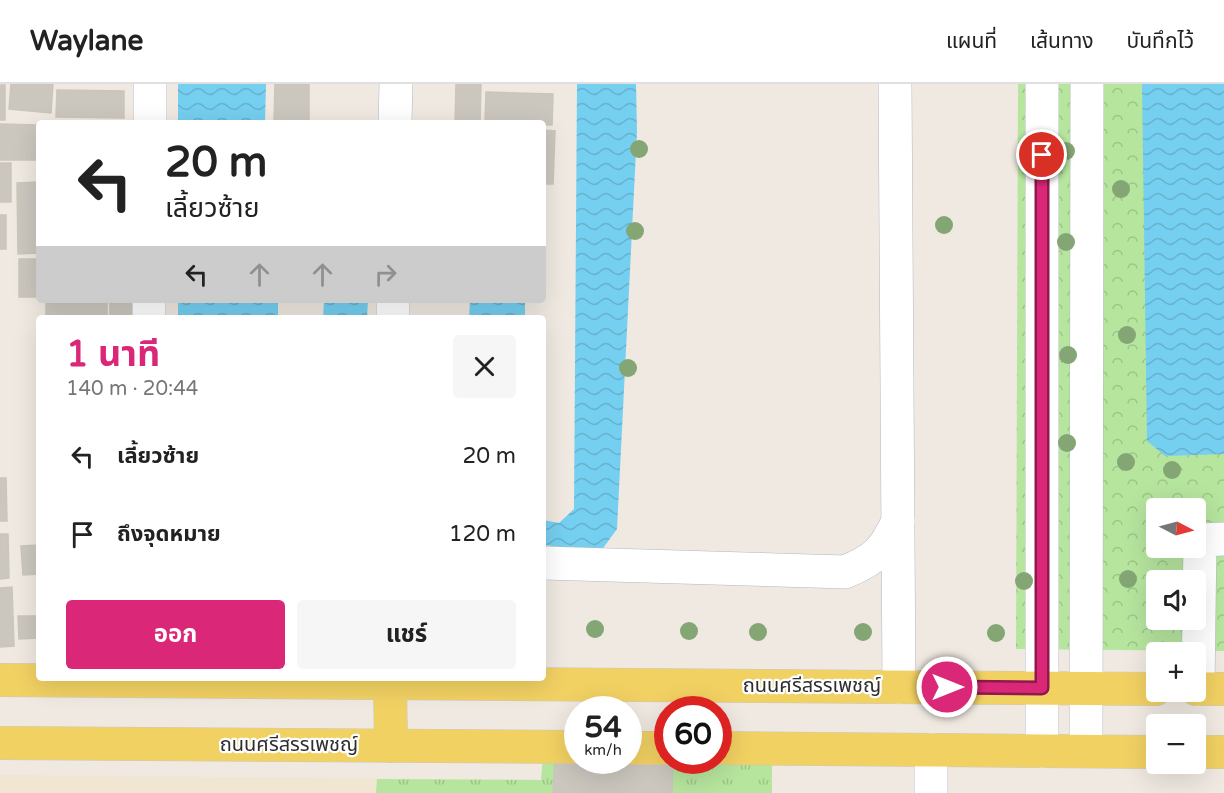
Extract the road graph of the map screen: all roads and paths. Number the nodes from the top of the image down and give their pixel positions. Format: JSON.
{"nodes":[{"id":1,"x":150,"y":84,"type":"edge"},
{"id":2,"x":396,"y":84,"type":"edge"},
{"id":3,"x":895,"y":84,"type":"edge"},
{"id":4,"x":1042,"y":84,"type":"edge"},
{"id":5,"x":1086,"y":84,"type":"edge"},
{"id":6,"x":150,"y":120,"type":"edge"},
{"id":7,"x":395,"y":120,"type":"edge"},
{"id":8,"x":898,"y":520,"type":"junction"},
{"id":9,"x":1224,"y":540,"type":"edge"},
{"id":10,"x":546,"y":563,"type":"edge"},
{"id":11,"x":1204,"y":642,"type":"edge"},
{"id":12,"x":0,"y":680,"type":"edge"},
{"id":13,"x":36,"y":680,"type":"edge"},
{"id":14,"x":390,"y":681,"type":"edge"},
{"id":15,"x":463,"y":681,"type":"edge"},
{"id":16,"x":899,"y":687,"type":"junction"},
{"id":17,"x":1042,"y":688,"type":"junction"},
{"id":18,"x":1086,"y":688,"type":"junction"},
{"id":19,"x":1146,"y":688,"type":"edge"},
{"id":20,"x":0,"y":743,"type":"edge"},
{"id":21,"x":391,"y":746,"type":"junction"},
{"id":22,"x":564,"y":747,"type":"edge"},
{"id":23,"x":732,"y":748,"type":"edge"},
{"id":24,"x":931,"y":750,"type":"junction"},
{"id":25,"x":1042,"y":751,"type":"junction"},
{"id":26,"x":1086,"y":751,"type":"junction"},
{"id":27,"x":1146,"y":752,"type":"edge"},
{"id":28,"x":1206,"y":752,"type":"edge"},
{"id":29,"x":1224,"y":752,"type":"edge"},
{"id":30,"x":931,"y":793,"type":"edge"}],
"edges":[{"from":1,"to":6,"type":"street"},
{"from":2,"to":7,"type":"street"},
{"from":3,"to":8,"type":"street"},
{"from":4,"to":17,"type":"street"},
{"from":5,"to":18,"type":"street"},
{"from":8,"to":10,"type":"street"},
{"from":8,"to":16,"type":"street"},
{"from":9,"to":11,"type":"street"},
{"from":12,"to":13,"type":"main road","name":"ถนนศรีสรรเพชญ์"},
{"from":14,"to":21,"type":"main road"},
{"from":15,"to":16,"type":"main road","name":"ถนนศรีสรรเพชญ์"},
{"from":16,"to":17,"type":"main road","name":"ถนนศรีสรรเพชญ์"},
{"from":17,"to":18,"type":"main road","name":"ถนนศรีสรรเพชญ์"},
{"from":17,"to":25,"type":"street"},
{"from":18,"to":19,"type":"main road","name":"ถนนศรีสรรเพชญ์"},
{"from":18,"to":26,"type":"street"},
{"from":20,"to":21,"type":"main road","name":"ถนนศรีสรรเพชญ์"},
{"from":21,"to":22,"type":"main road","name":"ถนนศรีสรรเพชญ์"},
{"from":23,"to":24,"type":"main road"},
{"from":24,"to":25,"type":"main road"},
{"from":24,"to":30,"type":"street"},
{"from":25,"to":26,"type":"main road"},
{"from":26,"to":27,"type":"main road"},
{"from":28,"to":29,"type":"main road"}]}
